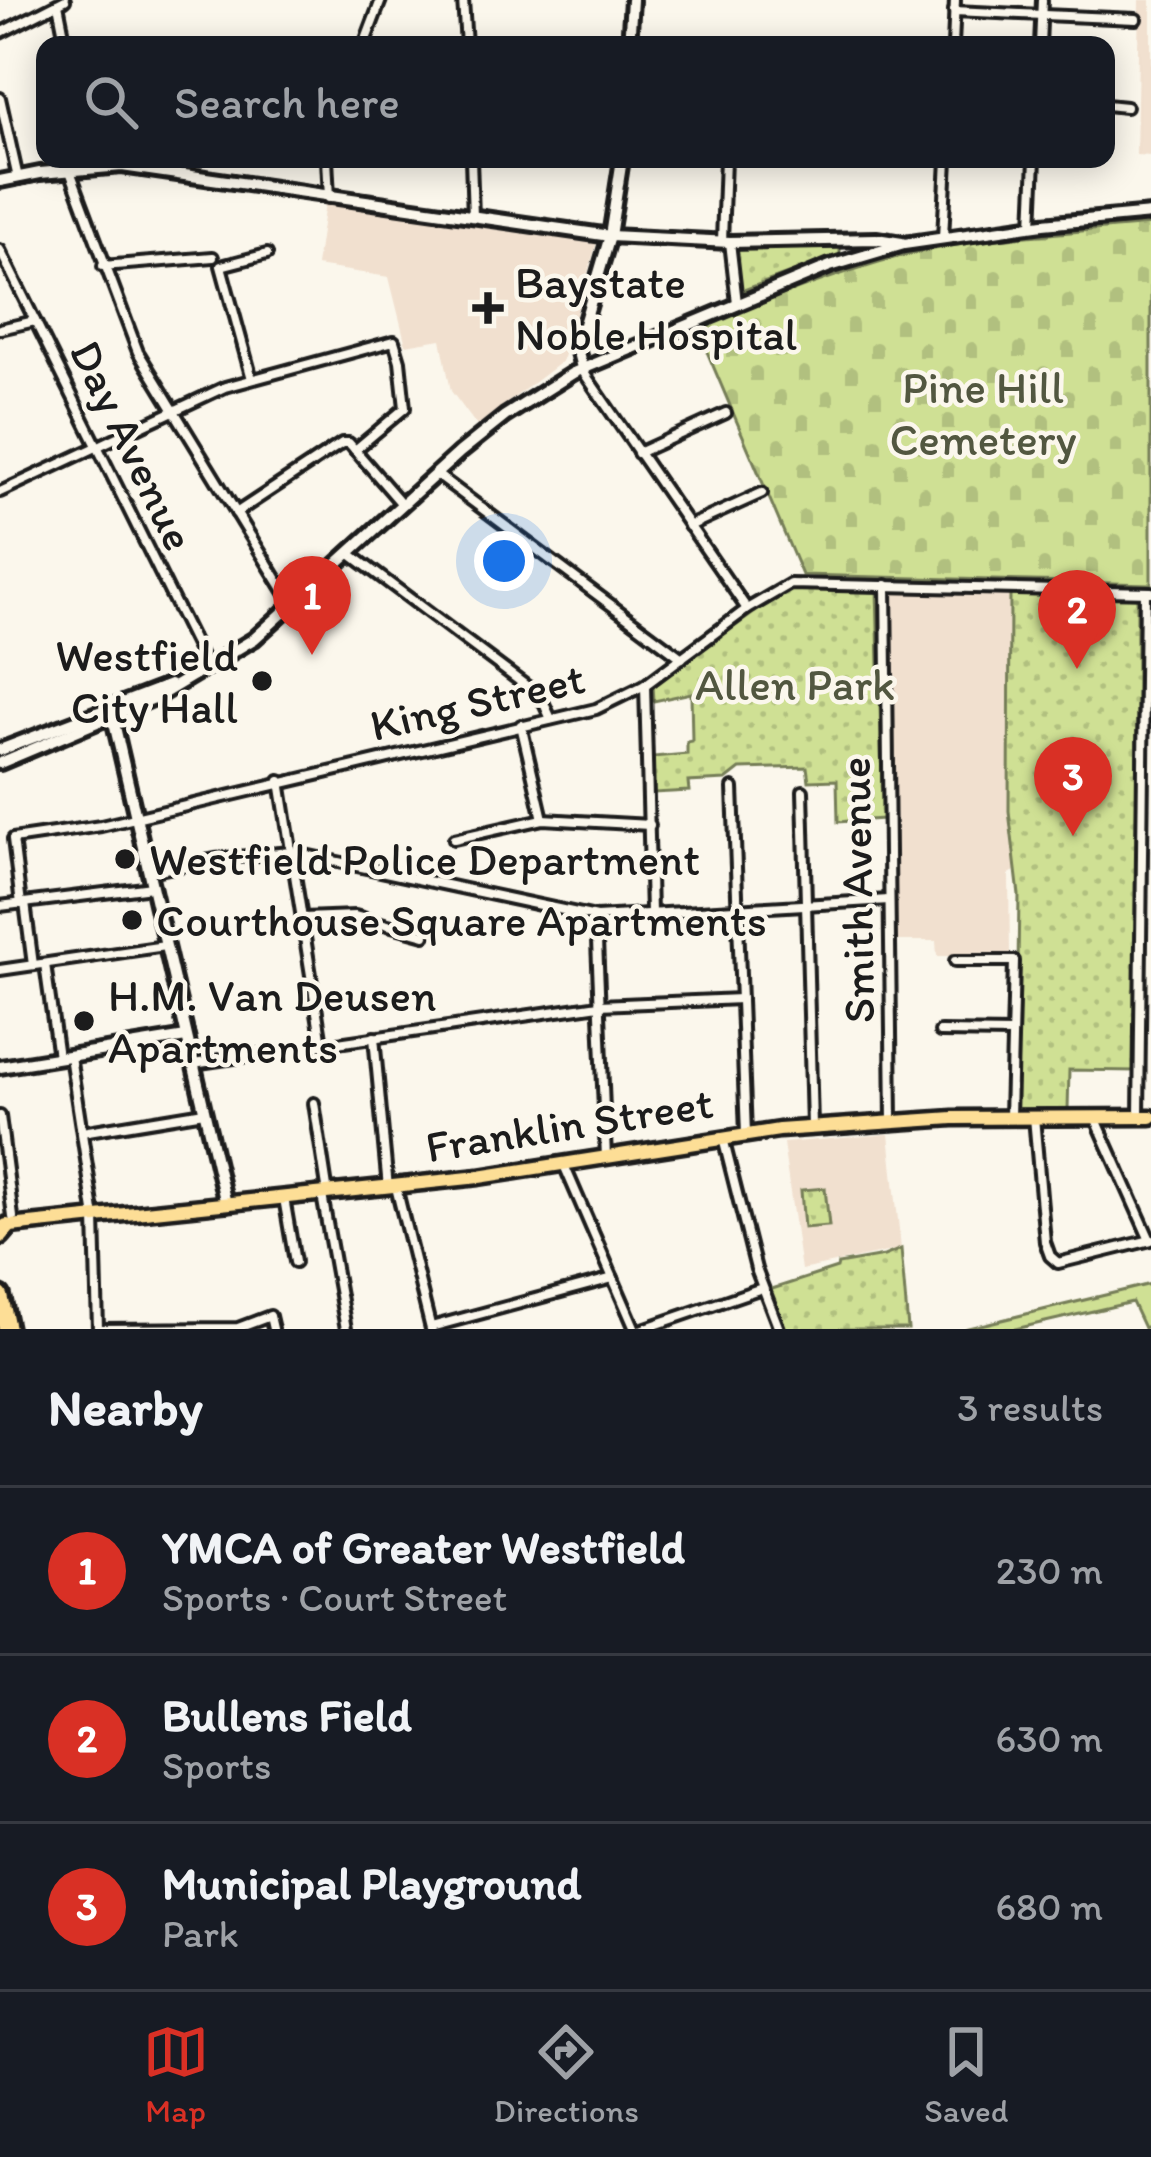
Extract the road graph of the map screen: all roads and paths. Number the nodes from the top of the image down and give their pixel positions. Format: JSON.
{"nodes":[{"id":1,"x":381,"y":0,"type":"edge"},
{"id":2,"x":464,"y":0,"type":"edge"},
{"id":3,"x":632,"y":0,"type":"edge"},
{"id":4,"x":1042,"y":0,"type":"edge"},
{"id":5,"x":61,"y":2,"type":"edge"},
{"id":6,"x":955,"y":5,"type":"edge"},
{"id":7,"x":1041,"y":15,"type":"junction"},
{"id":8,"x":1136,"y":19,"type":"dead end"},
{"id":9,"x":0,"y":33,"type":"edge"},
{"id":10,"x":66,"y":36,"type":"edge"},
{"id":11,"x":367,"y":36,"type":"edge"},
{"id":12,"x":466,"y":36,"type":"edge"},
{"id":13,"x":630,"y":36,"type":"edge"},
{"id":14,"x":953,"y":36,"type":"edge"},
{"id":15,"x":1040,"y":36,"type":"edge"},
{"id":16,"x":0,"y":98,"type":"edge"},
{"id":17,"x":1115,"y":106,"type":"edge"},
{"id":18,"x":1126,"y":107,"type":"dead end"},
{"id":19,"x":75,"y":168,"type":"edge"},
{"id":20,"x":137,"y":168,"type":"edge"},
{"id":21,"x":327,"y":168,"type":"edge"},
{"id":22,"x":471,"y":168,"type":"edge"},
{"id":23,"x":621,"y":168,"type":"edge"},
{"id":24,"x":725,"y":168,"type":"edge"},
{"id":25,"x":947,"y":168,"type":"edge"},
{"id":26,"x":1035,"y":168,"type":"edge"},
{"id":27,"x":70,"y":170,"type":"junction"},
{"id":28,"x":18,"y":178,"type":"junction"},
{"id":29,"x":0,"y":182,"type":"edge"},
{"id":30,"x":329,"y":198,"type":"junction"},
{"id":31,"x":1151,"y":214,"type":"edge"},
{"id":32,"x":472,"y":219,"type":"junction"},
{"id":33,"x":1032,"y":226,"type":"junction"},
{"id":34,"x":610,"y":236,"type":"junction"},
{"id":35,"x":943,"y":238,"type":"junction"},
{"id":36,"x":837,"y":239,"type":"junction"},
{"id":37,"x":726,"y":242,"type":"junction"},
{"id":38,"x":908,"y":243,"type":"junction"},
{"id":39,"x":0,"y":250,"type":"edge"},
{"id":40,"x":267,"y":254,"type":"dead end"},
{"id":41,"x":213,"y":257,"type":"dead end"},
{"id":42,"x":851,"y":260,"type":"junction"},
{"id":43,"x":103,"y":266,"type":"junction"},
{"id":44,"x":737,"y":303,"type":"junction"},
{"id":45,"x":35,"y":321,"type":"junction"},
{"id":46,"x":0,"y":329,"type":"edge"},
{"id":47,"x":582,"y":368,"type":"junction"},
{"id":48,"x":252,"y":380,"type":"junction"},
{"id":49,"x":173,"y":410,"type":"junction"},
{"id":50,"x":726,"y":413,"type":"dead end"},
{"id":51,"x":96,"y":446,"type":"junction"},
{"id":52,"x":356,"y":449,"type":"junction"},
{"id":53,"x":638,"y":452,"type":"junction"},
{"id":54,"x":435,"y":473,"type":"junction"},
{"id":55,"x":0,"y":492,"type":"edge"},
{"id":56,"x":762,"y":493,"type":"dead end"},
{"id":57,"x":401,"y":503,"type":"junction"},
{"id":58,"x":236,"y":513,"type":"junction"},
{"id":59,"x":689,"y":526,"type":"junction"},
{"id":60,"x":347,"y":552,"type":"junction"},
{"id":61,"x":886,"y":585,"type":"junction"},
{"id":62,"x":1148,"y":592,"type":"edge"},
{"id":63,"x":293,"y":605,"type":"junction"},
{"id":64,"x":747,"y":609,"type":"junction"},
{"id":65,"x":682,"y":658,"type":"junction"},
{"id":66,"x":207,"y":668,"type":"junction"},
{"id":67,"x":645,"y":686,"type":"junction"},
{"id":68,"x":109,"y":713,"type":"junction"},
{"id":69,"x":550,"y":719,"type":"junction"},
{"id":70,"x":521,"y":725,"type":"junction"},
{"id":71,"x":2,"y":753,"type":"edge"},
{"id":72,"x":280,"y":782,"type":"junction"},
{"id":73,"x":733,"y":788,"type":"dead end"},
{"id":74,"x":803,"y":791,"type":"dead end"},
{"id":75,"x":136,"y":817,"type":"junction"},
{"id":76,"x":544,"y":819,"type":"junction"},
{"id":77,"x":650,"y":825,"type":"junction"},
{"id":78,"x":454,"y":839,"type":"dead end"},
{"id":79,"x":291,"y":852,"type":"junction"},
{"id":80,"x":149,"y":872,"type":"junction"},
{"id":81,"x":152,"y":887,"type":"junction"},
{"id":82,"x":890,"y":900,"type":"junction"},
{"id":83,"x":23,"y":904,"type":"junction"},
{"id":84,"x":806,"y":905,"type":"junction"},
{"id":85,"x":0,"y":906,"type":"edge"},
{"id":86,"x":738,"y":908,"type":"junction"},
{"id":87,"x":651,"y":913,"type":"junction"},
{"id":88,"x":596,"y":917,"type":"junction"},
{"id":89,"x":303,"y":918,"type":"junction"},
{"id":90,"x":425,"y":935,"type":"dead end"},
{"id":91,"x":165,"y":946,"type":"junction"},
{"id":92,"x":955,"y":961,"type":"dead end"},
{"id":93,"x":45,"y":964,"type":"junction"},
{"id":94,"x":33,"y":965,"type":"junction"},
{"id":95,"x":0,"y":970,"type":"edge"},
{"id":96,"x":741,"y":999,"type":"junction"},
{"id":97,"x":599,"y":1005,"type":"junction"},
{"id":98,"x":940,"y":1032,"type":"dead end"},
{"id":99,"x":1012,"y":1034,"type":"junction"},
{"id":100,"x":186,"y":1037,"type":"junction"},
{"id":101,"x":374,"y":1037,"type":"junction"},
{"id":102,"x":322,"y":1044,"type":"junction"},
{"id":103,"x":64,"y":1057,"type":"junction"},
{"id":104,"x":193,"y":1064,"type":"junction"},
{"id":105,"x":0,"y":1067,"type":"edge"},
{"id":106,"x":314,"y":1103,"type":"dead end"},
{"id":107,"x":204,"y":1112,"type":"junction"},
{"id":108,"x":0,"y":1116,"type":"edge"},
{"id":109,"x":1010,"y":1117,"type":"junction"},
{"id":110,"x":1034,"y":1117,"type":"junction"},
{"id":111,"x":1096,"y":1117,"type":"junction"},
{"id":112,"x":1145,"y":1117,"type":"edge"},
{"id":113,"x":892,"y":1121,"type":"junction"},
{"id":114,"x":812,"y":1126,"type":"junction"},
{"id":115,"x":82,"y":1132,"type":"junction"},
{"id":116,"x":746,"y":1134,"type":"junction"},
{"id":117,"x":722,"y":1137,"type":"junction"},
{"id":118,"x":2,"y":1142,"type":"edge"},
{"id":119,"x":606,"y":1157,"type":"junction"},
{"id":120,"x":564,"y":1165,"type":"junction"},
{"id":121,"x":392,"y":1187,"type":"junction"},
{"id":122,"x":325,"y":1194,"type":"junction"},
{"id":123,"x":284,"y":1198,"type":"junction"},
{"id":124,"x":226,"y":1204,"type":"junction"},
{"id":125,"x":95,"y":1218,"type":"junction"},
{"id":126,"x":5,"y":1226,"type":"edge"},
{"id":127,"x":1151,"y":1240,"type":"edge"},
{"id":128,"x":295,"y":1262,"type":"dead end"},
{"id":129,"x":613,"y":1278,"type":"junction"},
{"id":130,"x":762,"y":1288,"type":"junction"},
{"id":131,"x":0,"y":1296,"type":"edge"},
{"id":132,"x":239,"y":1328,"type":"edge"},
{"id":133,"x":431,"y":1328,"type":"edge"},
{"id":134,"x":8,"y":1329,"type":"edge"},
{"id":135,"x":98,"y":1329,"type":"edge"},
{"id":136,"x":273,"y":1329,"type":"edge"},
{"id":137,"x":346,"y":1329,"type":"edge"},
{"id":138,"x":639,"y":1329,"type":"edge"},
{"id":139,"x":779,"y":1329,"type":"edge"}],
"edges":[{"from":1,"to":11,"type":"street"},
{"from":2,"to":12,"type":"street"},
{"from":3,"to":13,"type":"main road"},
{"from":4,"to":7,"type":"street"},
{"from":5,"to":9,"type":"street"},
{"from":5,"to":10,"type":"street"},
{"from":6,"to":7,"type":"street"},
{"from":6,"to":14,"type":"street"},
{"from":7,"to":8,"type":"street"},
{"from":7,"to":15,"type":"street"},
{"from":16,"to":28,"type":"street"},
{"from":17,"to":18,"type":"street"},
{"from":19,"to":27,"type":"main road"},
{"from":20,"to":30,"type":"main road"},
{"from":21,"to":30,"type":"street"},
{"from":22,"to":32,"type":"street"},
{"from":23,"to":34,"type":"main road"},
{"from":24,"to":37,"type":"street"},
{"from":25,"to":35,"type":"street"},
{"from":26,"to":33,"type":"street"},
{"from":27,"to":28,"type":"main road"},
{"from":27,"to":43,"type":"street"},
{"from":28,"to":29,"type":"main road"},
{"from":30,"to":32,"type":"main road"},
{"from":31,"to":33,"type":"main road"},
{"from":32,"to":34,"type":"main road"},
{"from":33,"to":35,"type":"main road"},
{"from":34,"to":37,"type":"main road"},
{"from":34,"to":47,"type":"main road"},
{"from":35,"to":38,"type":"main road"},
{"from":36,"to":37,"type":"main road"},
{"from":36,"to":38,"type":"main road"},
{"from":36,"to":42,"type":"main road"},
{"from":37,"to":44,"type":"street"},
{"from":38,"to":42,"type":"main road"},
{"from":39,"to":45,"type":"street","name":"Day Avenue"},
{"from":40,"to":48,"type":"street"},
{"from":41,"to":43,"type":"street"},
{"from":42,"to":44,"type":"main road"},
{"from":43,"to":49,"type":"street"},
{"from":44,"to":47,"type":"main road"},
{"from":45,"to":46,"type":"street"},
{"from":45,"to":51,"type":"street","name":"Day Avenue"},
{"from":47,"to":53,"type":"street"},
{"from":47,"to":54,"type":"main road"},
{"from":48,"to":49,"type":"street"},
{"from":48,"to":52,"type":"street"},
{"from":49,"to":51,"type":"street"},
{"from":49,"to":58,"type":"street"},
{"from":50,"to":53,"type":"street"},
{"from":51,"to":55,"type":"street"},
{"from":51,"to":66,"type":"street","name":"Day Avenue"},
{"from":52,"to":57,"type":"street"},
{"from":52,"to":58,"type":"street"},
{"from":53,"to":59,"type":"street"},
{"from":54,"to":57,"type":"main road"},
{"from":54,"to":65,"type":"street"},
{"from":56,"to":59,"type":"street"},
{"from":57,"to":60,"type":"main road"},
{"from":58,"to":63,"type":"street"},
{"from":59,"to":64,"type":"street"},
{"from":60,"to":63,"type":"main road"},
{"from":60,"to":69,"type":"street"},
{"from":61,"to":62,"type":"street"},
{"from":61,"to":64,"type":"street","name":"King Street"},
{"from":61,"to":82,"type":"street","name":"Smith Avenue"},
{"from":62,"to":112,"type":"street"},
{"from":63,"to":66,"type":"main road"},
{"from":64,"to":65,"type":"street","name":"King Street"},
{"from":65,"to":67,"type":"street","name":"King Street"},
{"from":66,"to":68,"type":"main road"},
{"from":67,"to":69,"type":"street","name":"King Street"},
{"from":67,"to":77,"type":"street"},
{"from":68,"to":71,"type":"main road"},
{"from":68,"to":75,"type":"main road"},
{"from":69,"to":70,"type":"street","name":"King Street"},
{"from":70,"to":72,"type":"street","name":"King Street"},
{"from":70,"to":76,"type":"street"},
{"from":72,"to":75,"type":"street","name":"King Street"},
{"from":72,"to":79,"type":"street"},
{"from":73,"to":86,"type":"street"},
{"from":74,"to":84,"type":"street"},
{"from":75,"to":80,"type":"main road"},
{"from":75,"to":83,"type":"street","name":"King Street"},
{"from":76,"to":77,"type":"street"},
{"from":76,"to":78,"type":"street"},
{"from":77,"to":87,"type":"street"},
{"from":79,"to":80,"type":"street"},
{"from":79,"to":88,"type":"street"},
{"from":79,"to":89,"type":"street"},
{"from":80,"to":81,"type":"main road"},
{"from":81,"to":83,"type":"street"},
{"from":81,"to":91,"type":"main road"},
{"from":82,"to":84,"type":"street"},
{"from":82,"to":113,"type":"street","name":"Smith Avenue"},
{"from":83,"to":85,"type":"street"},
{"from":83,"to":94,"type":"street"},
{"from":84,"to":86,"type":"street"},
{"from":84,"to":114,"type":"street"},
{"from":86,"to":87,"type":"street"},
{"from":86,"to":96,"type":"street"},
{"from":87,"to":88,"type":"street"},
{"from":88,"to":97,"type":"street"},
{"from":89,"to":90,"type":"street"},
{"from":89,"to":102,"type":"street"},
{"from":91,"to":93,"type":"street"},
{"from":91,"to":100,"type":"main road"},
{"from":92,"to":99,"type":"street"},
{"from":93,"to":94,"type":"street"},
{"from":93,"to":103,"type":"street"},
{"from":94,"to":95,"type":"street"},
{"from":96,"to":97,"type":"street"},
{"from":96,"to":116,"type":"street"},
{"from":97,"to":101,"type":"street"},
{"from":97,"to":119,"type":"street"},
{"from":98,"to":99,"type":"street"},
{"from":99,"to":109,"type":"street"},
{"from":100,"to":103,"type":"main road"},
{"from":100,"to":104,"type":"main road"},
{"from":101,"to":102,"type":"street"},
{"from":101,"to":121,"type":"street"},
{"from":102,"to":104,"type":"street"},
{"from":103,"to":105,"type":"main road"},
{"from":103,"to":115,"type":"street"},
{"from":104,"to":107,"type":"main road"},
{"from":106,"to":122,"type":"street"},
{"from":107,"to":115,"type":"street"},
{"from":107,"to":124,"type":"main road"},
{"from":108,"to":118,"type":"street"},
{"from":109,"to":110,"type":"main road","name":"Franklin Street"},
{"from":109,"to":113,"type":"main road","name":"Franklin Street"},
{"from":110,"to":111,"type":"main road","name":"Franklin Street"},
{"from":110,"to":127,"type":"street"},
{"from":111,"to":112,"type":"main road","name":"Franklin Street"},
{"from":111,"to":127,"type":"street"},
{"from":113,"to":114,"type":"main road","name":"Franklin Street"},
{"from":114,"to":116,"type":"main road","name":"Franklin Street"},
{"from":115,"to":125,"type":"street"},
{"from":116,"to":117,"type":"main road","name":"Franklin Street"},
{"from":117,"to":119,"type":"main road","name":"Franklin Street"},
{"from":117,"to":130,"type":"street"},
{"from":118,"to":126,"type":"street"},
{"from":119,"to":120,"type":"main road","name":"Franklin Street"},
{"from":120,"to":121,"type":"main road","name":"Franklin Street"},
{"from":120,"to":129,"type":"street"},
{"from":121,"to":122,"type":"main road","name":"Franklin Street"},
{"from":121,"to":133,"type":"street"},
{"from":122,"to":123,"type":"main road","name":"Franklin Street"},
{"from":122,"to":137,"type":"street"},
{"from":123,"to":124,"type":"main road","name":"Franklin Street"},
{"from":123,"to":128,"type":"street"},
{"from":124,"to":125,"type":"main road","name":"Franklin Street"},
{"from":125,"to":126,"type":"main road","name":"Franklin Street"},
{"from":125,"to":135,"type":"street"},
{"from":129,"to":133,"type":"street"},
{"from":129,"to":138,"type":"street"},
{"from":130,"to":138,"type":"street"},
{"from":130,"to":139,"type":"street"},
{"from":131,"to":134,"type":"highway"},
{"from":132,"to":135,"type":"street"},
{"from":132,"to":136,"type":"street"}]}
